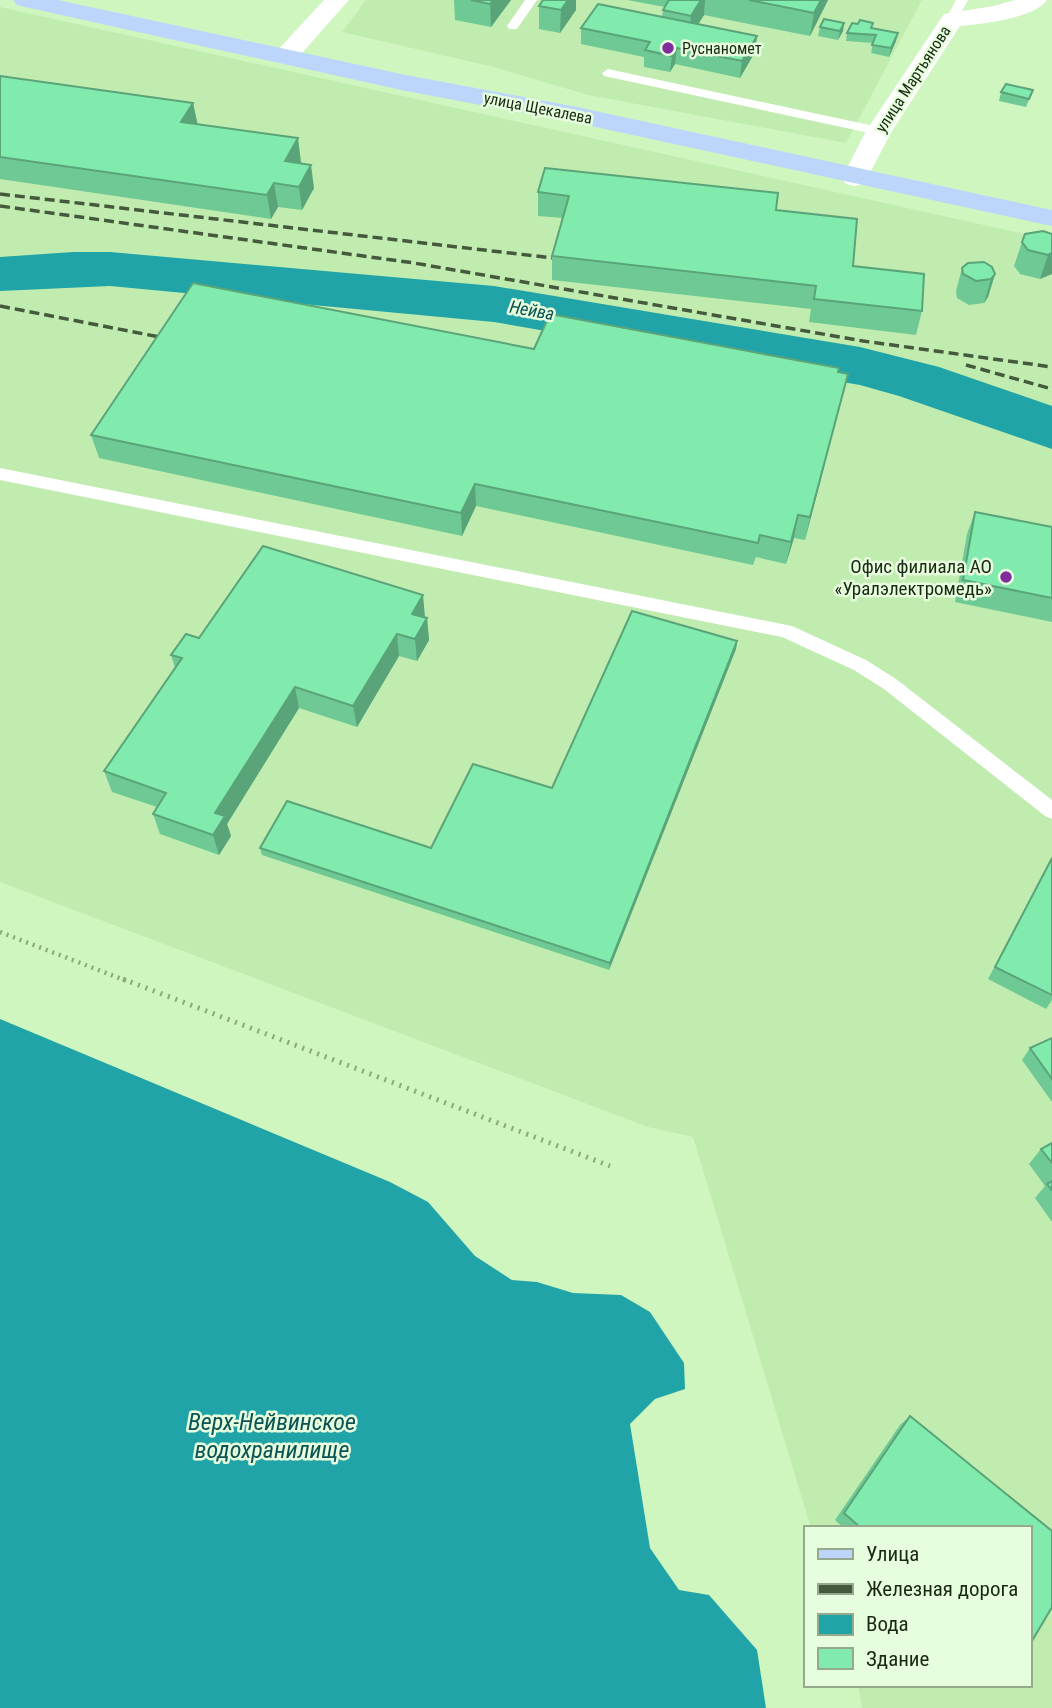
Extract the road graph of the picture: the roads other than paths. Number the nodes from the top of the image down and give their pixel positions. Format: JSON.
{"nodes":[{"id":1,"x":24,"y":0,"type":"edge"},
{"id":2,"x":337,"y":0,"type":"edge"},
{"id":3,"x":531,"y":0,"type":"edge"},
{"id":4,"x":1035,"y":0,"type":"edge"},
{"id":5,"x":957,"y":10,"type":"edge"},
{"id":6,"x":513,"y":26,"type":"dead end"},
{"id":7,"x":285,"y":57,"type":"junction"},
{"id":8,"x":608,"y":73,"type":"dead end"},
{"id":9,"x":878,"y":131,"type":"junction"},
{"id":10,"x":855,"y":177,"type":"junction"},
{"id":11,"x":1052,"y":218,"type":"edge"},
{"id":12,"x":0,"y":474,"type":"edge"},
{"id":13,"x":1052,"y":811,"type":"edge"}],
"edges":[{"from":1,"to":7,"type":"main road","name":"улица Щекалева"},
{"from":2,"to":7,"type":"street"},
{"from":3,"to":6,"type":"lane"},
{"from":4,"to":5,"type":"street","name":"улица Мартьянова"},
{"from":5,"to":9,"type":"street","name":"улица Мартьянова"},
{"from":7,"to":10,"type":"main road","name":"улица Щекалева"},
{"from":8,"to":9,"type":"lane"},
{"from":9,"to":10,"type":"street","name":"улица Мартьянова"},
{"from":10,"to":11,"type":"main road","name":"улица Щекалева"},
{"from":12,"to":13,"type":"lane"}]}
